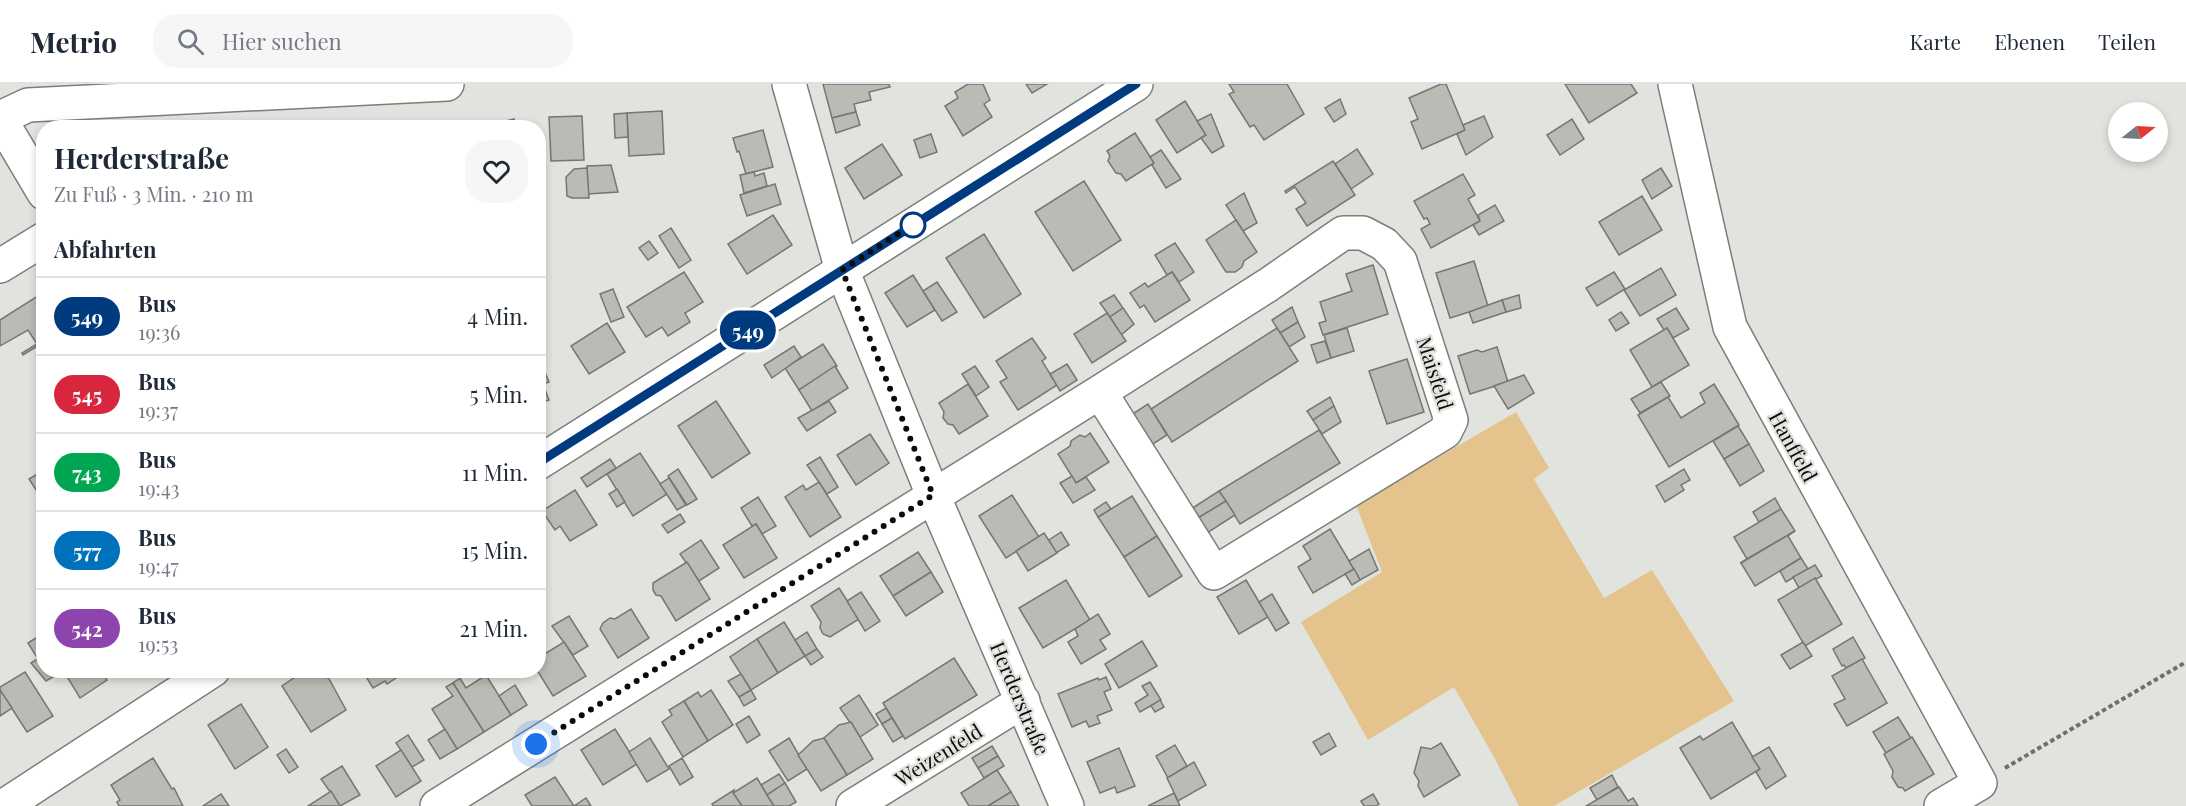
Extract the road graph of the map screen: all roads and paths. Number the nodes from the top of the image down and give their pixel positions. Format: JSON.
{"nodes":[{"id":1,"x":447,"y":84,"type":"edge"},
{"id":2,"x":789,"y":84,"type":"edge"},
{"id":3,"x":1136,"y":84,"type":"edge"},
{"id":4,"x":1675,"y":84,"type":"edge"},
{"id":5,"x":0,"y":119,"type":"edge"},
{"id":6,"x":36,"y":180,"type":"edge"},
{"id":7,"x":36,"y":244,"type":"edge"},
{"id":8,"x":0,"y":266,"type":"edge"},
{"id":9,"x":842,"y":270,"type":"junction"},
{"id":10,"x":1100,"y":392,"type":"junction"},
{"id":11,"x":546,"y":458,"type":"edge"},
{"id":12,"x":933,"y":495,"type":"junction"},
{"id":13,"x":2186,"y":662,"type":"edge"},
{"id":14,"x":201,"y":678,"type":"edge"},
{"id":15,"x":1023,"y":701,"type":"junction"},
{"id":16,"x":1980,"y":783,"type":"junction"},
{"id":17,"x":4,"y":806,"type":"edge"},
{"id":18,"x":437,"y":806,"type":"edge"},
{"id":19,"x":853,"y":806,"type":"edge"},
{"id":20,"x":1067,"y":806,"type":"edge"},
{"id":21,"x":1941,"y":806,"type":"edge"}],
"edges":[{"from":1,"to":5,"type":"street"},
{"from":2,"to":9,"type":"street","name":"Herderstraße"},
{"from":3,"to":9,"type":"street"},
{"from":4,"to":16,"type":"street","name":"Hanffeld"},
{"from":5,"to":6,"type":"street"},
{"from":7,"to":8,"type":"street"},
{"from":9,"to":11,"type":"street"},
{"from":9,"to":12,"type":"street","name":"Herderstraße"},
{"from":10,"to":10,"type":"street","name":"Maisfeld"},
{"from":10,"to":12,"type":"street","name":"Maisfeld"},
{"from":12,"to":15,"type":"street","name":"Herderstraße"},
{"from":12,"to":18,"type":"street","name":"Maisfeld"},
{"from":13,"to":16,"type":"path"},
{"from":14,"to":17,"type":"street"},
{"from":15,"to":19,"type":"street","name":"Weizenfeld"},
{"from":15,"to":20,"type":"street","name":"Herderstraße"},
{"from":16,"to":21,"type":"street"}]}
